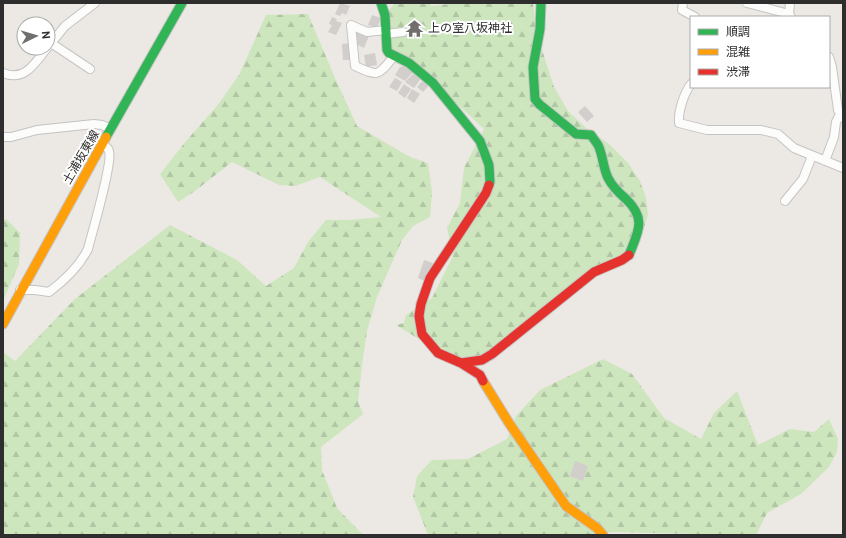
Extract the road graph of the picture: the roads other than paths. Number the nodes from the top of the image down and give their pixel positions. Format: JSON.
{"nodes":[{"id":1,"x":95,"y":3,"type":"edge"},
{"id":2,"x":182,"y":3,"type":"edge"},
{"id":3,"x":382,"y":3,"type":"edge"},
{"id":4,"x":541,"y":3,"type":"edge"},
{"id":5,"x":683,"y":3,"type":"edge"},
{"id":6,"x":747,"y":3,"type":"edge"},
{"id":7,"x":790,"y":3,"type":"edge"},
{"id":8,"x":790,"y":15,"type":"edge"},
{"id":9,"x":692,"y":16,"type":"edge"},
{"id":10,"x":386,"y":32,"type":"junction"},
{"id":11,"x":403,"y":32,"type":"dead end"},
{"id":12,"x":56,"y":37,"type":"edge"},
{"id":13,"x":56,"y":50,"type":"edge"},
{"id":14,"x":41,"y":56,"type":"edge"},
{"id":15,"x":394,"y":56,"type":"junction"},
{"id":16,"x":830,"y":61,"type":"edge"},
{"id":17,"x":90,"y":69,"type":"dead end"},
{"id":18,"x":3,"y":73,"type":"edge"},
{"id":19,"x":690,"y":85,"type":"edge"},
{"id":20,"x":841,"y":116,"type":"edge"},
{"id":21,"x":111,"y":129,"type":"junction"},
{"id":22,"x":3,"y":137,"type":"edge"},
{"id":23,"x":102,"y":144,"type":"junction"},
{"id":24,"x":812,"y":156,"type":"junction"},
{"id":25,"x":825,"y":161,"type":"junction"},
{"id":26,"x":843,"y":168,"type":"edge"},
{"id":27,"x":785,"y":201,"type":"dead end"},
{"id":28,"x":20,"y":290,"type":"junction"},
{"id":29,"x":3,"y":324,"type":"edge"},
{"id":30,"x":461,"y":363,"type":"junction"},
{"id":31,"x":603,"y":535,"type":"edge"}],
"edges":[{"from":1,"to":12,"type":"street"},
{"from":2,"to":21,"type":"street","name":"土浦坂東線"},
{"from":3,"to":10,"type":"street"},
{"from":4,"to":30,"type":"street"},
{"from":5,"to":9,"type":"street"},
{"from":6,"to":8,"type":"street"},
{"from":7,"to":8,"type":"street"},
{"from":10,"to":11,"type":"street"},
{"from":10,"to":15,"type":"street"},
{"from":10,"to":15,"type":"street"},
{"from":13,"to":17,"type":"street"},
{"from":14,"to":18,"type":"street"},
{"from":15,"to":30,"type":"street"},
{"from":16,"to":20,"type":"street"},
{"from":19,"to":24,"type":"street"},
{"from":20,"to":25,"type":"street"},
{"from":21,"to":22,"type":"street"},
{"from":21,"to":23,"type":"street","name":"土浦坂東線"},
{"from":23,"to":28,"type":"street","name":"土浦坂東線"},
{"from":23,"to":28,"type":"street"},
{"from":24,"to":25,"type":"street"},
{"from":24,"to":27,"type":"street"},
{"from":25,"to":26,"type":"street"},
{"from":28,"to":29,"type":"street","name":"土浦坂東線"},
{"from":30,"to":31,"type":"street"}]}
